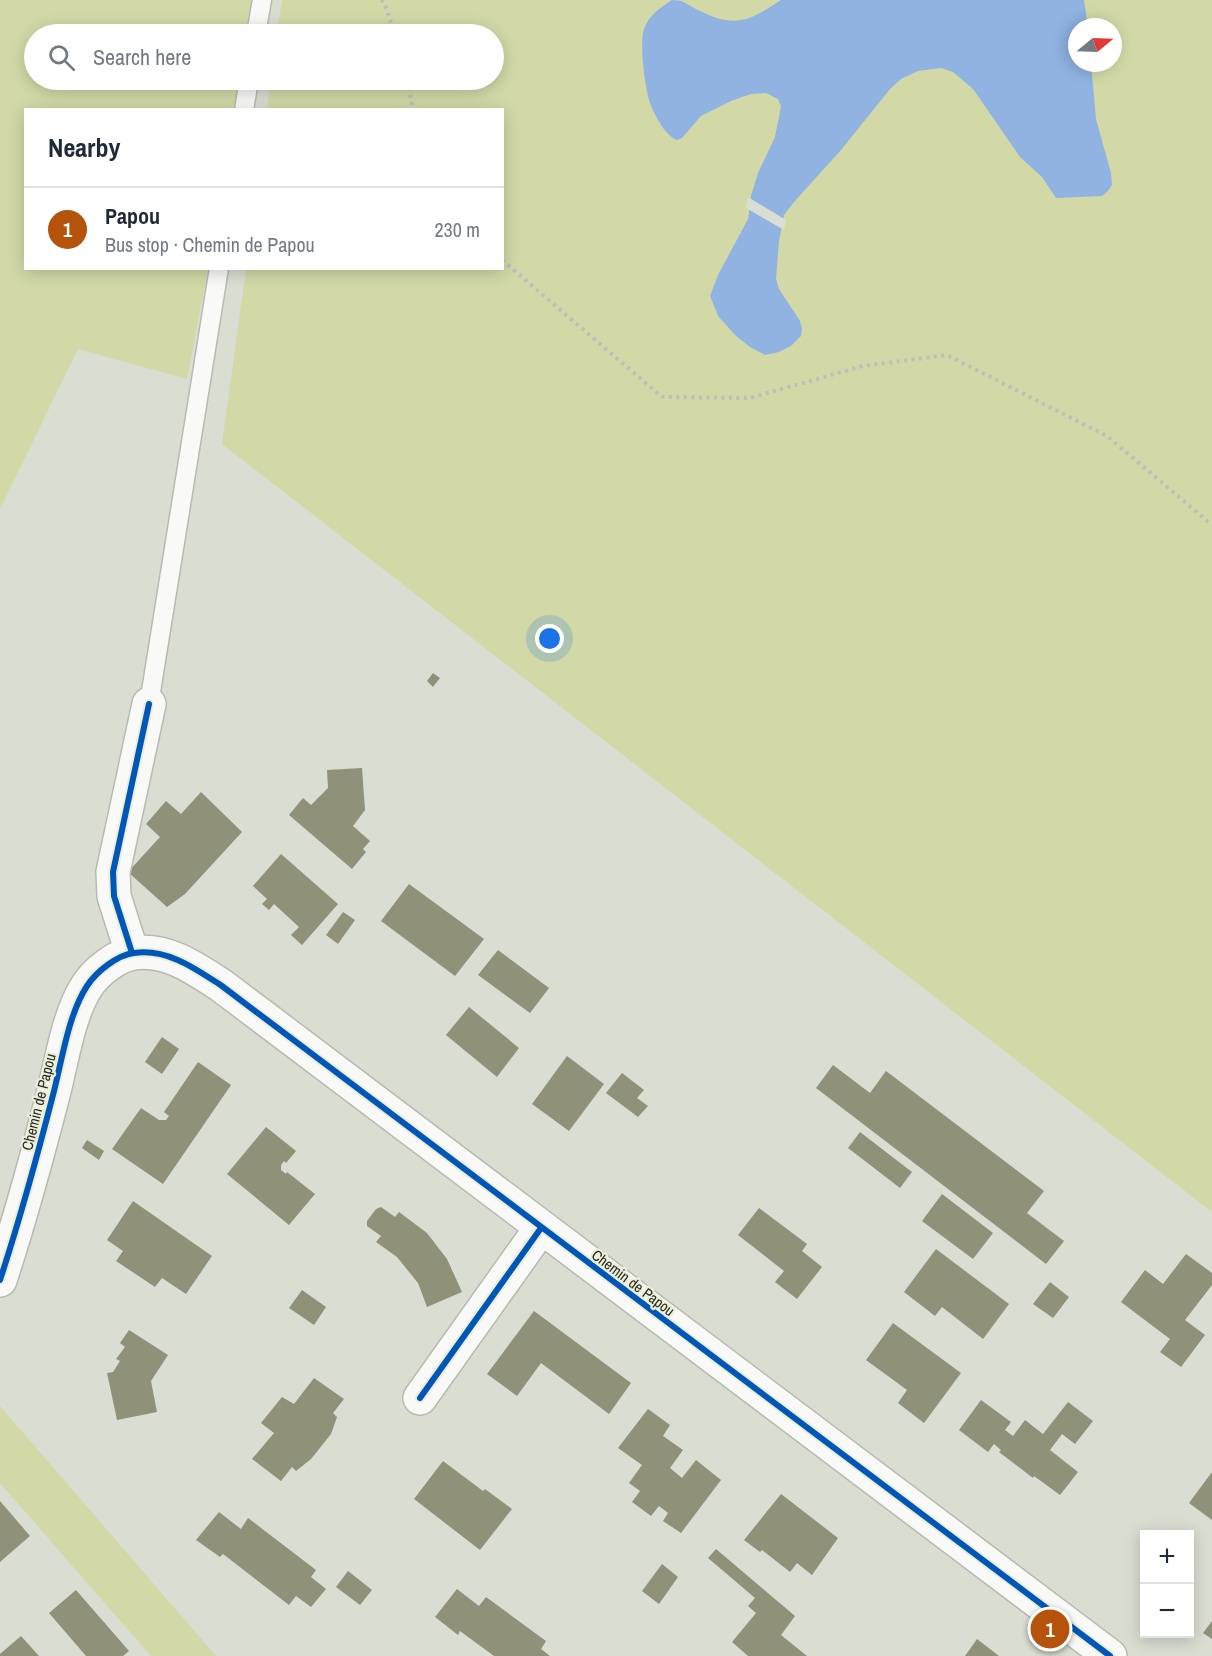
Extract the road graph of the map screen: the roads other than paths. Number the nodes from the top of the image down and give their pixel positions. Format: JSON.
{"nodes":[{"id":1,"x":262,"y":0,"type":"edge"},
{"id":2,"x":258,"y":24,"type":"edge"},
{"id":3,"x":247,"y":90,"type":"edge"},
{"id":4,"x":244,"y":108,"type":"edge"},
{"id":5,"x":219,"y":270,"type":"edge"},
{"id":6,"x":149,"y":704,"type":"joint"},
{"id":7,"x":132,"y":953,"type":"junction"},
{"id":8,"x":541,"y":1228,"type":"junction"},
{"id":9,"x":0,"y":1280,"type":"edge"},
{"id":10,"x":420,"y":1398,"type":"dead end"},
{"id":11,"x":1110,"y":1656,"type":"edge"}],
"edges":[{"from":1,"to":2,"type":"lane"},
{"from":3,"to":4,"type":"lane"},
{"from":5,"to":6,"type":"lane"},
{"from":6,"to":7,"type":"street"},
{"from":7,"to":8,"type":"street","name":"Chemin de Papou"},
{"from":7,"to":9,"type":"street","name":"Chemin de Papou"},
{"from":8,"to":10,"type":"street"},
{"from":8,"to":11,"type":"street","name":"Chemin de Papou"}]}
